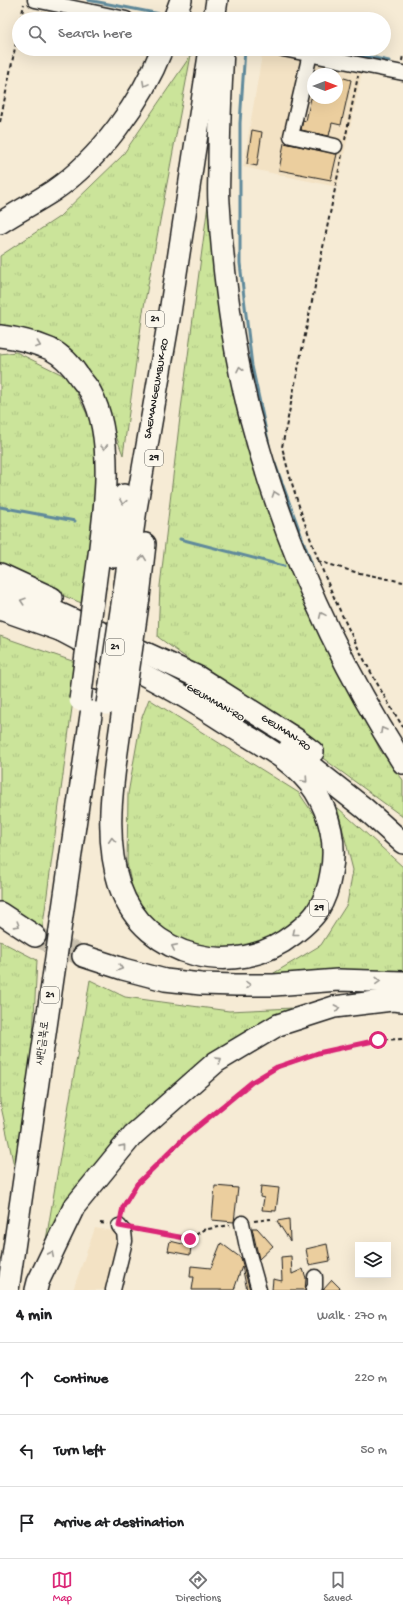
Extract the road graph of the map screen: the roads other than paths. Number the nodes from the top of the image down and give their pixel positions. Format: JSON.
{"nodes":[{"id":1,"x":35,"y":0,"type":"edge"},
{"id":2,"x":181,"y":0,"type":"edge"},
{"id":3,"x":206,"y":0,"type":"edge"},
{"id":4,"x":217,"y":0,"type":"edge"},
{"id":5,"x":227,"y":0,"type":"edge"},
{"id":6,"x":92,"y":12,"type":"edge"},
{"id":7,"x":177,"y":12,"type":"edge"},
{"id":8,"x":204,"y":12,"type":"edge"},
{"id":9,"x":215,"y":12,"type":"edge"},
{"id":10,"x":226,"y":12,"type":"edge"},
{"id":11,"x":158,"y":56,"type":"edge"},
{"id":12,"x":197,"y":56,"type":"edge"},
{"id":13,"x":209,"y":56,"type":"edge"},
{"id":14,"x":223,"y":56,"type":"edge"},
{"id":15,"x":310,"y":56,"type":"edge"},
{"id":16,"x":320,"y":56,"type":"edge"},
{"id":17,"x":403,"y":72,"type":"edge"},
{"id":18,"x":341,"y":148,"type":"road end"},
{"id":19,"x":54,"y":190,"type":"junction"},
{"id":20,"x":0,"y":222,"type":"edge"},
{"id":21,"x":0,"y":230,"type":"edge"},
{"id":22,"x":0,"y":336,"type":"edge"},
{"id":23,"x":0,"y":574,"type":"edge"},
{"id":24,"x":117,"y":590,"type":"junction"},
{"id":25,"x":0,"y":594,"type":"edge"},
{"id":26,"x":0,"y":609,"type":"edge"},
{"id":27,"x":58,"y":629,"type":"junction"},
{"id":28,"x":101,"y":703,"type":"junction"},
{"id":29,"x":248,"y":707,"type":"junction"},
{"id":30,"x":403,"y":763,"type":"edge"},
{"id":31,"x":403,"y":826,"type":"edge"},
{"id":32,"x":403,"y":842,"type":"edge"},
{"id":33,"x":0,"y":913,"type":"edge"},
{"id":34,"x":35,"y":936,"type":"tunnel mouth"},
{"id":35,"x":83,"y":956,"type":"tunnel mouth"},
{"id":36,"x":403,"y":982,"type":"edge"},
{"id":37,"x":403,"y":1001,"type":"edge"},
{"id":38,"x":242,"y":1223,"type":"road end"},
{"id":39,"x":119,"y":1226,"type":"road end"},
{"id":40,"x":8,"y":1290,"type":"edge"},
{"id":41,"x":18,"y":1290,"type":"edge"},
{"id":42,"x":36,"y":1290,"type":"edge"},
{"id":43,"x":113,"y":1290,"type":"edge"},
{"id":44,"x":259,"y":1290,"type":"edge"}],
"edges":[{"from":1,"to":6,"type":"street"},
{"from":2,"to":7,"type":"highway"},
{"from":3,"to":8,"type":"highway"},
{"from":4,"to":9,"type":"highway"},
{"from":5,"to":10,"type":"highway"},
{"from":11,"to":19,"type":"highway","one_way":true},
{"from":12,"to":24,"type":"highway","name":"SAEMANGEUMBUK-RO","number":"21","one_way":true},
{"from":24,"to":13,"type":"highway","name":"SAEMANGEUMBUK-RO","number":"21","one_way":true},
{"from":30,"to":14,"type":"highway","one_way":true},
{"from":15,"to":18,"type":"street"},
{"from":16,"to":17,"type":"street"},
{"from":19,"to":20,"type":"highway"},
{"from":19,"to":21,"type":"highway"},
{"from":22,"to":24,"type":"highway","one_way":true},
{"from":23,"to":29,"type":"highway"},
{"from":24,"to":28,"type":"highway","name":"SAEMANGEUMBUK-RO","number":"21","bridge":true},
{"from":24,"to":28,"type":"highway","bridge":true},
{"from":29,"to":25,"type":"highway","name":"GEUMAN-RO","one_way":true},
{"from":26,"to":27,"type":"highway","name":"GEUMMAN-RO","number":"29"},
{"from":27,"to":28,"type":"highway","number":"29","one_way":true},
{"from":27,"to":32,"type":"highway","name":"GEUMMAN-RO"},
{"from":28,"to":40,"type":"highway","name":"새만금북로","number":"21"},
{"from":28,"to":41,"type":"highway","name":"새만금북로","number":"21"},
{"from":29,"to":31,"type":"highway","name":"GEUMAN-RO"},
{"from":33,"to":34,"type":"highway","one_way":true},
{"from":35,"to":36,"type":"highway","one_way":true},
{"from":42,"to":37,"type":"highway","one_way":true},
{"from":38,"to":44,"type":"street"},
{"from":39,"to":43,"type":"street"}]}
